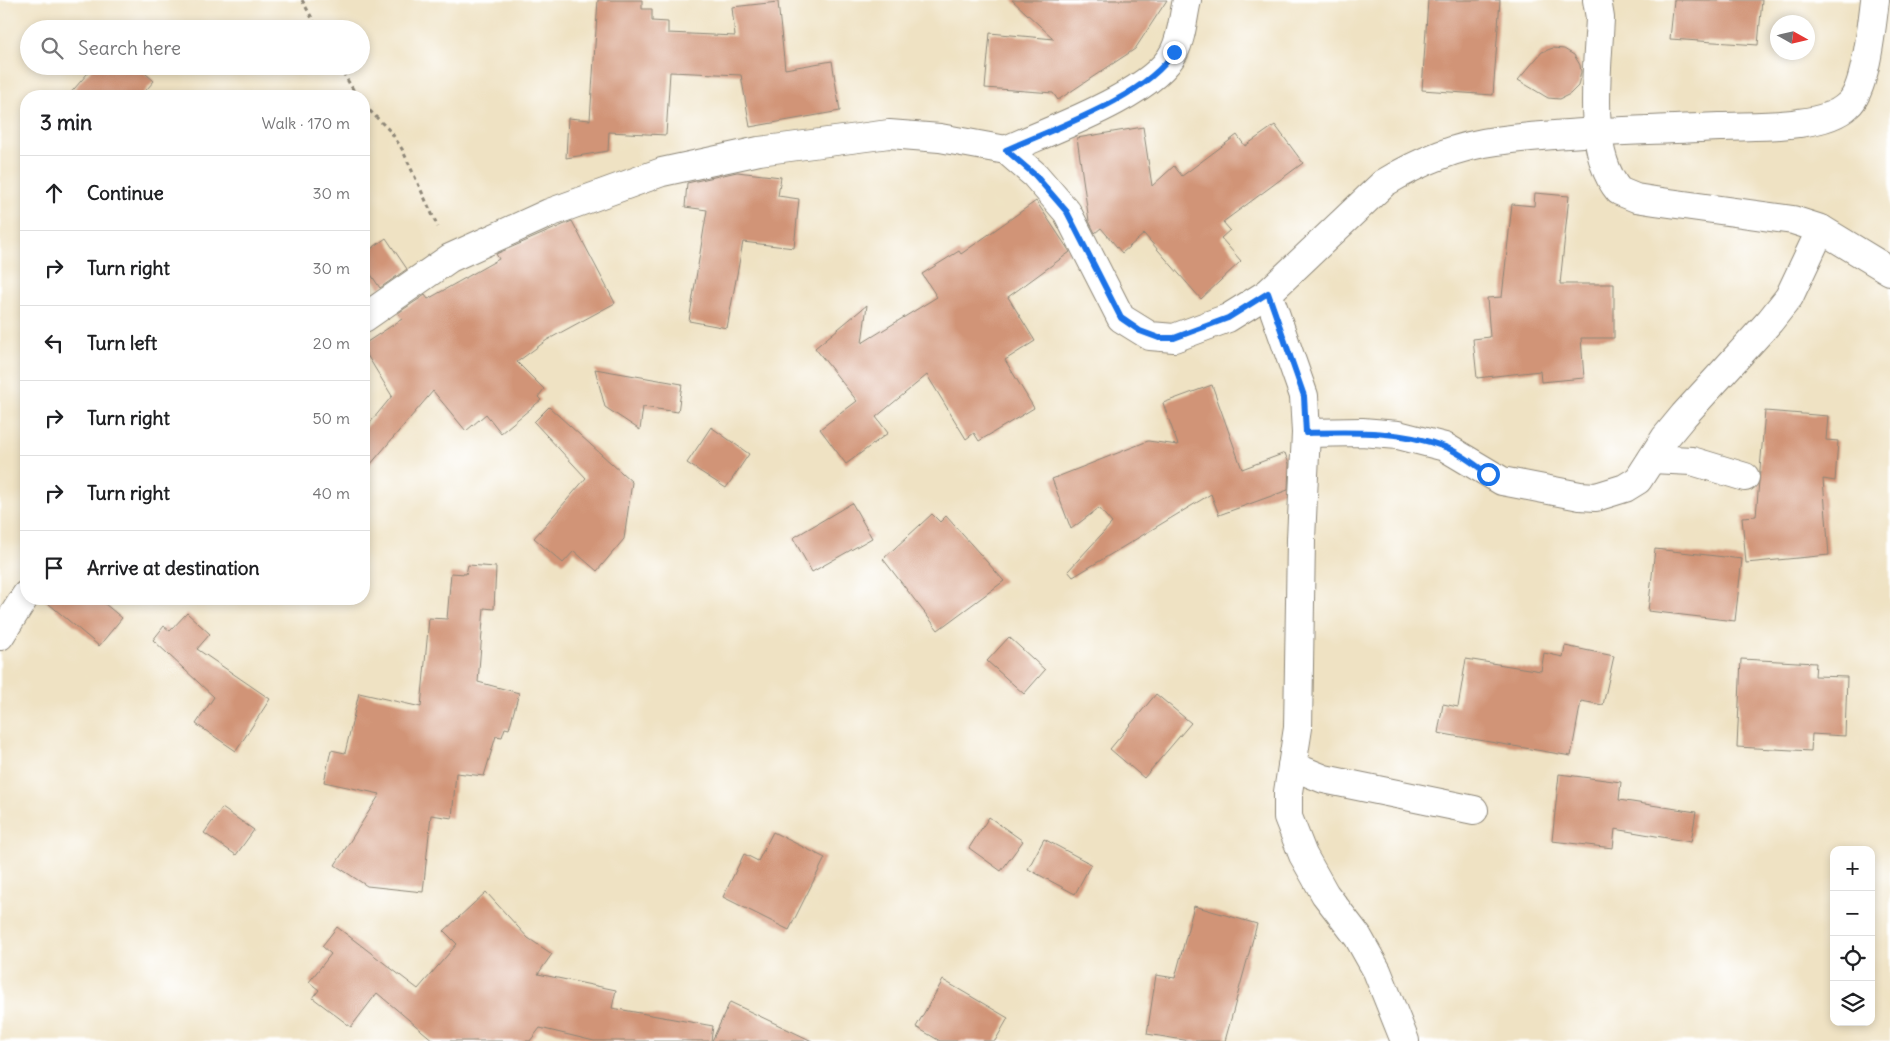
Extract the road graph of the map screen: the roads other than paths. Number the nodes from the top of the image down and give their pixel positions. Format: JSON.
{"nodes":[{"id":1,"x":1187,"y":0,"type":"edge"},
{"id":2,"x":1597,"y":0,"type":"edge"},
{"id":3,"x":1875,"y":0,"type":"edge"},
{"id":4,"x":1596,"y":133,"type":"junction"},
{"id":5,"x":1006,"y":150,"type":"junction"},
{"id":6,"x":1821,"y":229,"type":"junction"},
{"id":7,"x":1890,"y":271,"type":"edge"},
{"id":8,"x":1268,"y":293,"type":"junction"},
{"id":9,"x":370,"y":314,"type":"edge"},
{"id":10,"x":1306,"y":433,"type":"junction"},
{"id":11,"x":1652,"y":459,"type":"junction"},
{"id":12,"x":1745,"y":476,"type":"dead end"},
{"id":13,"x":20,"y":604,"type":"edge"},
{"id":14,"x":0,"y":636,"type":"edge"},
{"id":15,"x":1292,"y":766,"type":"junction"},
{"id":16,"x":1474,"y":810,"type":"dead end"},
{"id":17,"x":1397,"y":1036,"type":"edge"}],
"edges":[{"from":1,"to":5,"type":"street"},
{"from":2,"to":4,"type":"street"},
{"from":3,"to":4,"type":"street"},
{"from":4,"to":6,"type":"street"},
{"from":4,"to":8,"type":"street"},
{"from":5,"to":8,"type":"street"},
{"from":5,"to":9,"type":"street"},
{"from":6,"to":7,"type":"street"},
{"from":6,"to":11,"type":"street"},
{"from":8,"to":10,"type":"street"},
{"from":10,"to":11,"type":"street"},
{"from":10,"to":15,"type":"street"},
{"from":11,"to":12,"type":"street"},
{"from":13,"to":14,"type":"street"},
{"from":15,"to":16,"type":"street"},
{"from":15,"to":17,"type":"street"}]}
